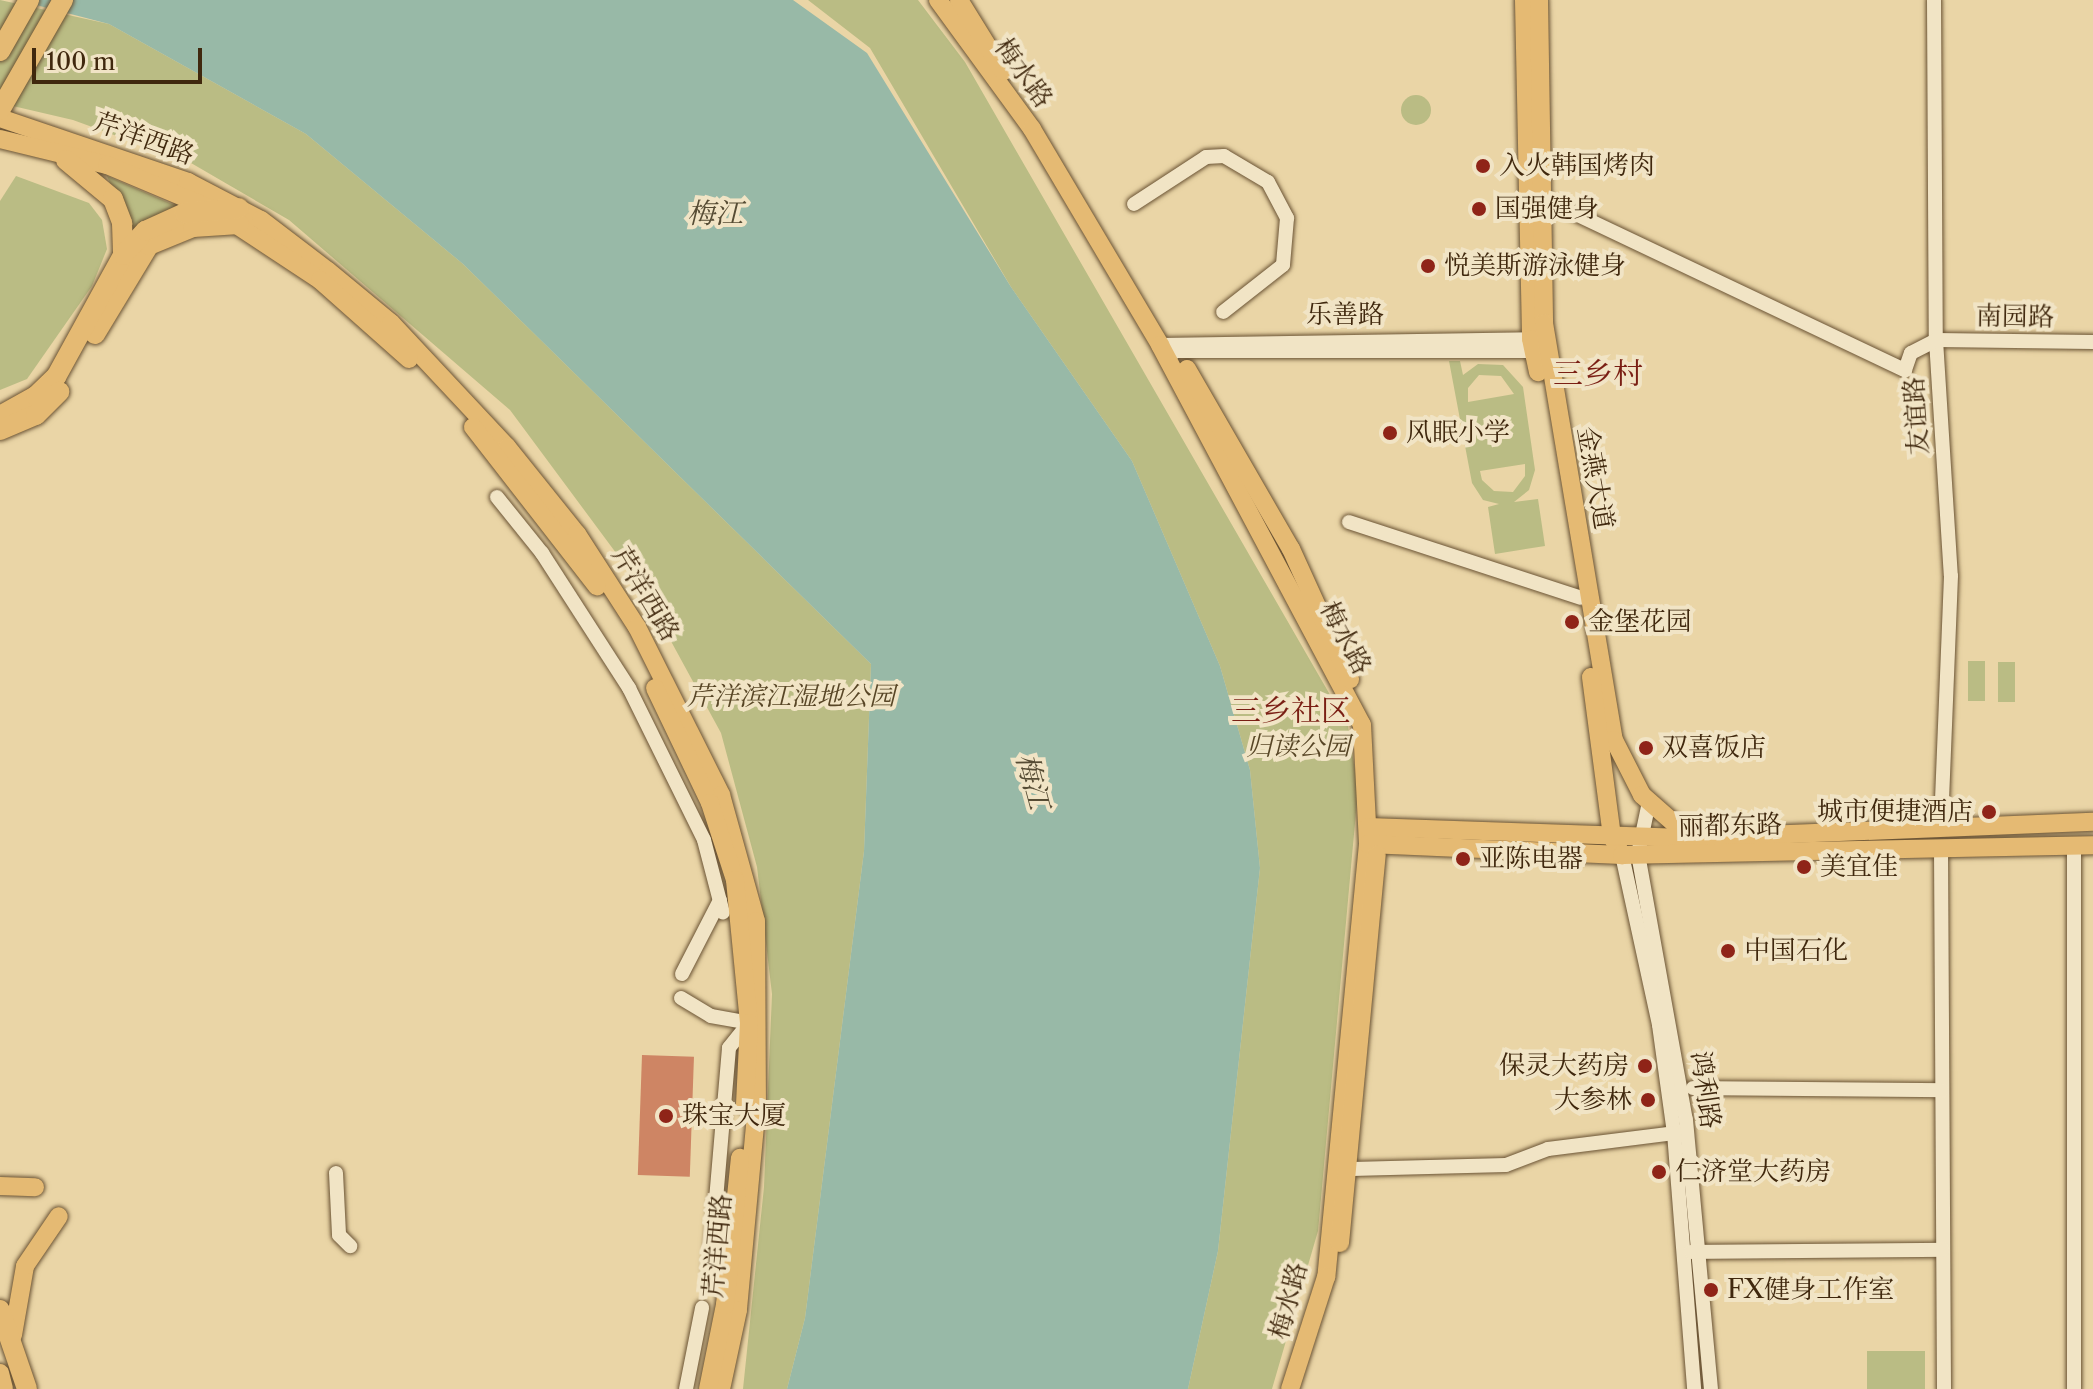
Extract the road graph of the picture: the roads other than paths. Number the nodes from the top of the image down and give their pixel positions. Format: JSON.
{"nodes":[{"id":1,"x":29,"y":0,"type":"edge"},
{"id":2,"x":63,"y":0,"type":"edge"},
{"id":3,"x":938,"y":0,"type":"edge"},
{"id":4,"x":959,"y":0,"type":"edge"},
{"id":5,"x":1524,"y":0,"type":"edge"},
{"id":6,"x":1539,"y":0,"type":"edge"},
{"id":7,"x":1934,"y":0,"type":"edge"},
{"id":8,"x":0,"y":51,"type":"edge"},
{"id":9,"x":0,"y":110,"type":"edge"},
{"id":10,"x":0,"y":118,"type":"edge"},
{"id":11,"x":4,"y":140,"type":"edge"},
{"id":12,"x":66,"y":160,"type":"junction"},
{"id":13,"x":1542,"y":198,"type":"junction"},
{"id":14,"x":1134,"y":204,"type":"dead end"},
{"id":15,"x":214,"y":210,"type":"junction"},
{"id":16,"x":239,"y":216,"type":"junction"},
{"id":17,"x":123,"y":255,"type":"junction"},
{"id":18,"x":1223,"y":312,"type":"dead end"},
{"id":19,"x":1936,"y":340,"type":"junction"},
{"id":20,"x":2093,"y":342,"type":"edge"},
{"id":21,"x":1533,"y":345,"type":"junction"},
{"id":22,"x":1168,"y":348,"type":"junction"},
{"id":23,"x":0,"y":416,"type":"edge"},
{"id":24,"x":0,"y":430,"type":"edge"},
{"id":25,"x":497,"y":497,"type":"dead end"},
{"id":26,"x":1349,"y":522,"type":"dead end"},
{"id":27,"x":1581,"y":598,"type":"junction"},
{"id":28,"x":1625,"y":772,"type":"junction"},
{"id":29,"x":1604,"y":778,"type":"junction"},
{"id":30,"x":1649,"y":802,"type":"junction"},
{"id":31,"x":2093,"y":822,"type":"edge"},
{"id":32,"x":1941,"y":829,"type":"junction"},
{"id":33,"x":1373,"y":835,"type":"junction"},
{"id":34,"x":1612,"y":837,"type":"junction"},
{"id":35,"x":1691,"y":838,"type":"junction"},
{"id":36,"x":2084,"y":845,"type":"edge"},
{"id":37,"x":1941,"y":848,"type":"junction"},
{"id":38,"x":1632,"y":849,"type":"junction"},
{"id":39,"x":682,"y":974,"type":"dead end"},
{"id":40,"x":681,"y":998,"type":"dead end"},
{"id":41,"x":749,"y":1023,"type":"junction"},
{"id":42,"x":1693,"y":1088,"type":"dead end"},
{"id":43,"x":1942,"y":1090,"type":"junction"},
{"id":44,"x":1674,"y":1133,"type":"junction"},
{"id":45,"x":1352,"y":1169,"type":"junction"},
{"id":46,"x":336,"y":1173,"type":"dead end"},
{"id":47,"x":0,"y":1186,"type":"edge"},
{"id":48,"x":35,"y":1187,"type":"dead end"},
{"id":49,"x":59,"y":1216,"type":"dead end"},
{"id":50,"x":350,"y":1246,"type":"dead end"},
{"id":51,"x":1943,"y":1250,"type":"junction"},
{"id":52,"x":1693,"y":1252,"type":"junction"},
{"id":53,"x":710,"y":1270,"type":"dead end"},
{"id":54,"x":702,"y":1308,"type":"dead end"},
{"id":55,"x":0,"y":1311,"type":"edge"},
{"id":56,"x":13,"y":1335,"type":"junction"},
{"id":57,"x":0,"y":1373,"type":"edge"},
{"id":58,"x":4,"y":1389,"type":"edge"},
{"id":59,"x":27,"y":1389,"type":"edge"},
{"id":60,"x":686,"y":1389,"type":"edge"},
{"id":61,"x":708,"y":1389,"type":"edge"},
{"id":62,"x":721,"y":1389,"type":"edge"},
{"id":63,"x":1290,"y":1389,"type":"edge"},
{"id":64,"x":1303,"y":1389,"type":"edge"},
{"id":65,"x":1694,"y":1389,"type":"edge"},
{"id":66,"x":1711,"y":1389,"type":"edge"},
{"id":67,"x":1944,"y":1389,"type":"edge"},
{"id":68,"x":2074,"y":1389,"type":"edge"}],
"edges":[{"from":1,"to":8,"type":"highway"},
{"from":2,"to":9,"type":"highway"},
{"from":3,"to":22,"type":"main road","name":"梅水路"},
{"from":4,"to":22,"type":"main road","name":"梅水路"},
{"from":5,"to":21,"type":"main road","name":"金燕大道"},
{"from":6,"to":13,"type":"main road","name":"金燕大道"},
{"from":7,"to":19,"type":"street","name":"友谊路"},
{"from":10,"to":16,"type":"main road","name":"芹洋西路"},
{"from":11,"to":12,"type":"main road","name":"芹洋西路"},
{"from":12,"to":15,"type":"main road","name":"芹洋西路"},
{"from":12,"to":17,"type":"highway"},
{"from":13,"to":19,"type":"street"},
{"from":13,"to":28,"type":"main road","name":"金燕大道"},
{"from":14,"to":18,"type":"street"},
{"from":15,"to":16,"type":"highway"},
{"from":15,"to":17,"type":"highway"},
{"from":16,"to":24,"type":"highway"},
{"from":16,"to":41,"type":"main road","name":"芹洋西路"},
{"from":16,"to":62,"type":"main road","name":"芹洋西路"},
{"from":17,"to":23,"type":"highway"},
{"from":19,"to":20,"type":"street","name":"南园路"},
{"from":19,"to":32,"type":"street","name":"友谊路"},
{"from":21,"to":22,"type":"street","name":"乐善路"},
{"from":21,"to":27,"type":"main road","name":"金燕大道"},
{"from":22,"to":33,"type":"main road","name":"梅水路"},
{"from":25,"to":39,"type":"street"},
{"from":26,"to":27,"type":"street"},
{"from":27,"to":29,"type":"main road","name":"金燕大道"},
{"from":28,"to":29,"type":"main road"},
{"from":28,"to":30,"type":"main road","name":"金燕大道"},
{"from":29,"to":34,"type":"main road","name":"金燕大道"},
{"from":30,"to":35,"type":"main road","name":"金燕大道"},
{"from":30,"to":38,"type":"street","name":"鸿利路"},
{"from":31,"to":32,"type":"main road","name":"丽都东路"},
{"from":32,"to":35,"type":"main road","name":"丽都东路"},
{"from":33,"to":34,"type":"main road"},
{"from":33,"to":38,"type":"main road","name":"丽都东路"},
{"from":33,"to":45,"type":"main road","name":"梅水路"},
{"from":33,"to":63,"type":"main road","name":"梅水路"},
{"from":34,"to":38,"type":"main road","name":"金燕大道"},
{"from":35,"to":38,"type":"main road","name":"丽都东路"},
{"from":36,"to":37,"type":"main road","name":"丽都东路"},
{"from":36,"to":68,"type":"street"},
{"from":37,"to":38,"type":"main road","name":"丽都东路"},
{"from":37,"to":43,"type":"street"},
{"from":38,"to":44,"type":"street","name":"鸿利路"},
{"from":38,"to":52,"type":"street","name":"鸿利路"},
{"from":40,"to":41,"type":"street"},
{"from":41,"to":53,"type":"street"},
{"from":41,"to":61,"type":"main road","name":"芹洋西路"},
{"from":42,"to":43,"type":"street"},
{"from":43,"to":51,"type":"street"},
{"from":44,"to":45,"type":"street"},
{"from":44,"to":52,"type":"street","name":"鸿利路"},
{"from":45,"to":64,"type":"main road","name":"梅水路"},
{"from":46,"to":50,"type":"street"},
{"from":47,"to":48,"type":"main road"},
{"from":49,"to":56,"type":"main road"},
{"from":51,"to":52,"type":"street"},
{"from":51,"to":67,"type":"street"},
{"from":52,"to":65,"type":"street","name":"鸿利路"},
{"from":52,"to":66,"type":"street","name":"鸿利路"},
{"from":54,"to":60,"type":"street"},
{"from":55,"to":56,"type":"highway"},
{"from":56,"to":59,"type":"highway"},
{"from":57,"to":58,"type":"main road"}]}
